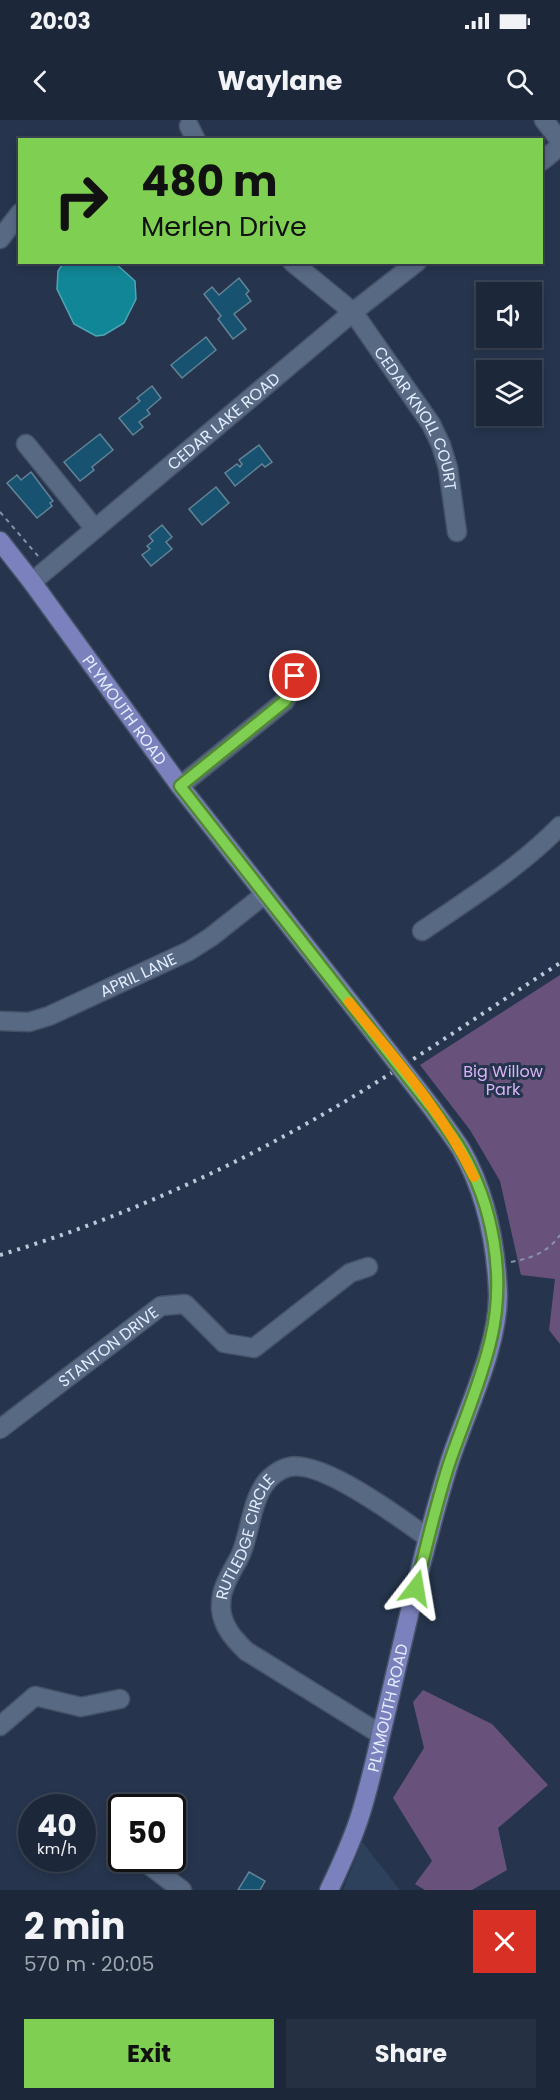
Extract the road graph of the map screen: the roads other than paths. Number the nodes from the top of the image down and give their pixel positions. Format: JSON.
{"nodes":[{"id":1,"x":544,"y":120,"type":"edge"},
{"id":2,"x":560,"y":141,"type":"edge"},
{"id":3,"x":560,"y":146,"type":"edge"},
{"id":4,"x":543,"y":160,"type":"edge"},
{"id":5,"x":18,"y":216,"type":"edge"},
{"id":6,"x":0,"y":239,"type":"edge"},
{"id":7,"x":294,"y":264,"type":"edge"},
{"id":8,"x":414,"y":264,"type":"edge"},
{"id":9,"x":353,"y":312,"type":"junction"},
{"id":10,"x":26,"y":444,"type":"dead end"},
{"id":11,"x":95,"y":529,"type":"junction"},
{"id":12,"x":457,"y":532,"type":"dead end"},
{"id":13,"x":0,"y":541,"type":"edge"},
{"id":14,"x":32,"y":582,"type":"junction"},
{"id":15,"x":295,"y":676,"type":"dead end"},
{"id":16,"x":180,"y":786,"type":"junction"},
{"id":17,"x":560,"y":826,"type":"edge"},
{"id":18,"x":264,"y":895,"type":"junction"},
{"id":19,"x":422,"y":931,"type":"dead end"},
{"id":20,"x":0,"y":1020,"type":"edge"},
{"id":21,"x":368,"y":1267,"type":"dead end"},
{"id":22,"x":0,"y":1429,"type":"edge"},
{"id":23,"x":429,"y":1538,"type":"junction"},
{"id":24,"x":120,"y":1699,"type":"dead end"},
{"id":25,"x":0,"y":1726,"type":"edge"},
{"id":26,"x":380,"y":1734,"type":"junction"},
{"id":27,"x":159,"y":1872,"type":"edge"},
{"id":28,"x":182,"y":1890,"type":"edge"},
{"id":29,"x":329,"y":1890,"type":"edge"}],
"edges":[{"from":1,"to":2,"type":"street"},
{"from":3,"to":4,"type":"street"},
{"from":5,"to":6,"type":"street"},
{"from":7,"to":9,"type":"street","name":"CEDAR KNOLL COURT"},
{"from":8,"to":9,"type":"street","name":"CEDAR LAKE ROAD"},
{"from":9,"to":11,"type":"street","name":"CEDAR LAKE ROAD"},
{"from":9,"to":12,"type":"street","name":"CEDAR KNOLL COURT"},
{"from":10,"to":11,"type":"street"},
{"from":11,"to":14,"type":"street","name":"CEDAR LAKE ROAD"},
{"from":13,"to":14,"type":"main road","name":"PLYMOUTH ROAD"},
{"from":14,"to":16,"type":"main road","name":"PLYMOUTH ROAD"},
{"from":15,"to":16,"type":"street"},
{"from":16,"to":18,"type":"main road","name":"PLYMOUTH ROAD"},
{"from":17,"to":19,"type":"street"},
{"from":18,"to":20,"type":"street","name":"APRIL LANE"},
{"from":18,"to":23,"type":"main road","name":"PLYMOUTH ROAD","bridge":true},
{"from":21,"to":22,"type":"street","name":"STANTON DRIVE"},
{"from":23,"to":26,"type":"main road","name":"PLYMOUTH ROAD"},
{"from":23,"to":26,"type":"street","name":"RUTLEDGE CIRCLE"},
{"from":24,"to":25,"type":"street"},
{"from":26,"to":29,"type":"main road","name":"PLYMOUTH ROAD"},
{"from":27,"to":28,"type":"street"}]}
